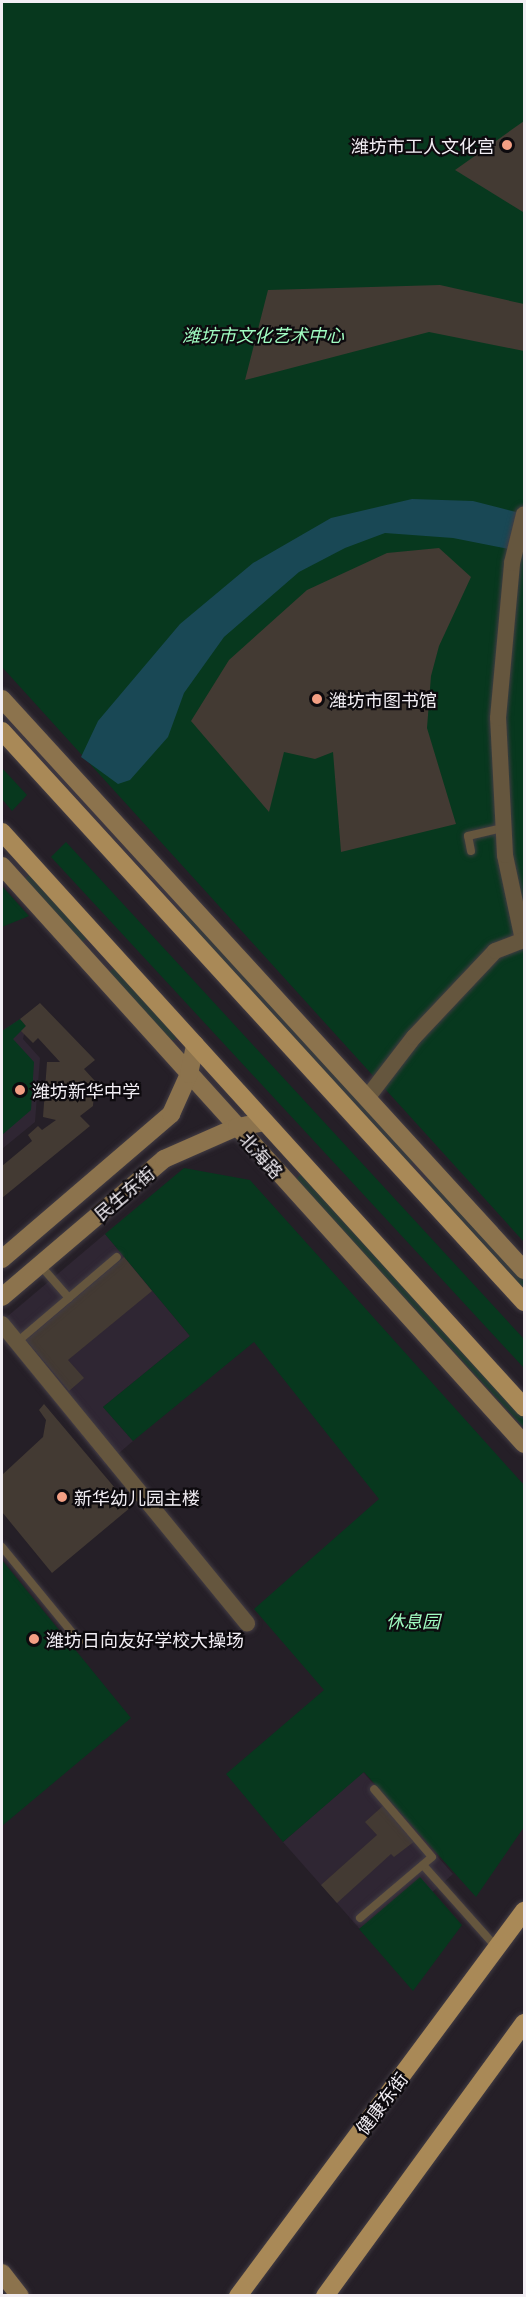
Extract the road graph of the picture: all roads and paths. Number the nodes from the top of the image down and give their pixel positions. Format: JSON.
{"nodes":[{"id":1,"x":525,"y":514,"type":"edge"},
{"id":2,"x":2,"y":699,"type":"edge"},
{"id":3,"x":2,"y":731,"type":"edge"},
{"id":4,"x":504,"y":828,"type":"junction"},
{"id":5,"x":2,"y":832,"type":"edge"},
{"id":6,"x":471,"y":851,"type":"dead end"},
{"id":7,"x":2,"y":866,"type":"edge"},
{"id":8,"x":524,"y":940,"type":"edge"},
{"id":9,"x":195,"y":1045,"type":"junction"},
{"id":10,"x":189,"y":1074,"type":"junction"},
{"id":11,"x":367,"y":1098,"type":"junction"},
{"id":12,"x":265,"y":1122,"type":"junction"},
{"id":13,"x":237,"y":1127,"type":"junction"},
{"id":14,"x":426,"y":1163,"type":"junction"},
{"id":15,"x":411,"y":1178,"type":"junction"},
{"id":16,"x":117,"y":1257,"type":"dead end"},
{"id":17,"x":2,"y":1259,"type":"edge"},
{"id":18,"x":40,"y":1265,"type":"junction"},
{"id":19,"x":525,"y":1270,"type":"edge"},
{"id":20,"x":2,"y":1297,"type":"edge"},
{"id":21,"x":69,"y":1298,"type":"junction"},
{"id":22,"x":525,"y":1302,"type":"edge"},
{"id":23,"x":2,"y":1324,"type":"edge"},
{"id":24,"x":17,"y":1342,"type":"junction"},
{"id":25,"x":525,"y":1407,"type":"edge"},
{"id":26,"x":525,"y":1444,"type":"edge"},
{"id":27,"x":2,"y":1547,"type":"edge"},
{"id":28,"x":247,"y":1623,"type":"dead end"},
{"id":29,"x":79,"y":1641,"type":"dead end"},
{"id":30,"x":374,"y":1789,"type":"dead end"},
{"id":31,"x":423,"y":1865,"type":"junction"},
{"id":32,"x":525,"y":1911,"type":"edge"},
{"id":33,"x":360,"y":1918,"type":"dead end"},
{"id":34,"x":496,"y":1947,"type":"junction"},
{"id":35,"x":525,"y":2023,"type":"edge"},
{"id":36,"x":2,"y":2273,"type":"edge"},
{"id":37,"x":20,"y":2295,"type":"edge"},
{"id":38,"x":238,"y":2295,"type":"edge"},
{"id":39,"x":326,"y":2295,"type":"edge"}],
"edges":[{"from":1,"to":4,"type":"street"},
{"from":2,"to":11,"type":"street"},
{"from":3,"to":15,"type":"main road"},
{"from":4,"to":6,"type":"lane"},
{"from":4,"to":8,"type":"street"},
{"from":5,"to":9,"type":"main road","name":"北海路"},
{"from":7,"to":10,"type":"street","name":"北海路"},
{"from":8,"to":11,"type":"street"},
{"from":9,"to":10,"type":"street","name":"民生东街"},
{"from":9,"to":12,"type":"main road","name":"北海路"},
{"from":10,"to":13,"type":"street","name":"北海路"},
{"from":10,"to":17,"type":"street","name":"民生东街"},
{"from":11,"to":14,"type":"street"},
{"from":12,"to":13,"type":"street","name":"民生东街"},
{"from":12,"to":25,"type":"main road","name":"北海路"},
{"from":13,"to":18,"type":"street","name":"民生东街"},
{"from":13,"to":26,"type":"street","name":"北海路"},
{"from":14,"to":15,"type":"street"},
{"from":14,"to":19,"type":"street"},
{"from":15,"to":22,"type":"main road"},
{"from":16,"to":21,"type":"lane"},
{"from":18,"to":20,"type":"street","name":"民生东街"},
{"from":18,"to":21,"type":"lane"},
{"from":21,"to":24,"type":"lane"},
{"from":23,"to":24,"type":"street"},
{"from":24,"to":28,"type":"street"},
{"from":27,"to":29,"type":"lane"},
{"from":30,"to":31,"type":"lane"},
{"from":31,"to":33,"type":"lane"},
{"from":31,"to":34,"type":"lane"},
{"from":32,"to":34,"type":"main road","name":"健康东街"},
{"from":34,"to":38,"type":"main road","name":"健康东街"},
{"from":35,"to":39,"type":"main road"},
{"from":36,"to":37,"type":"street"}]}
